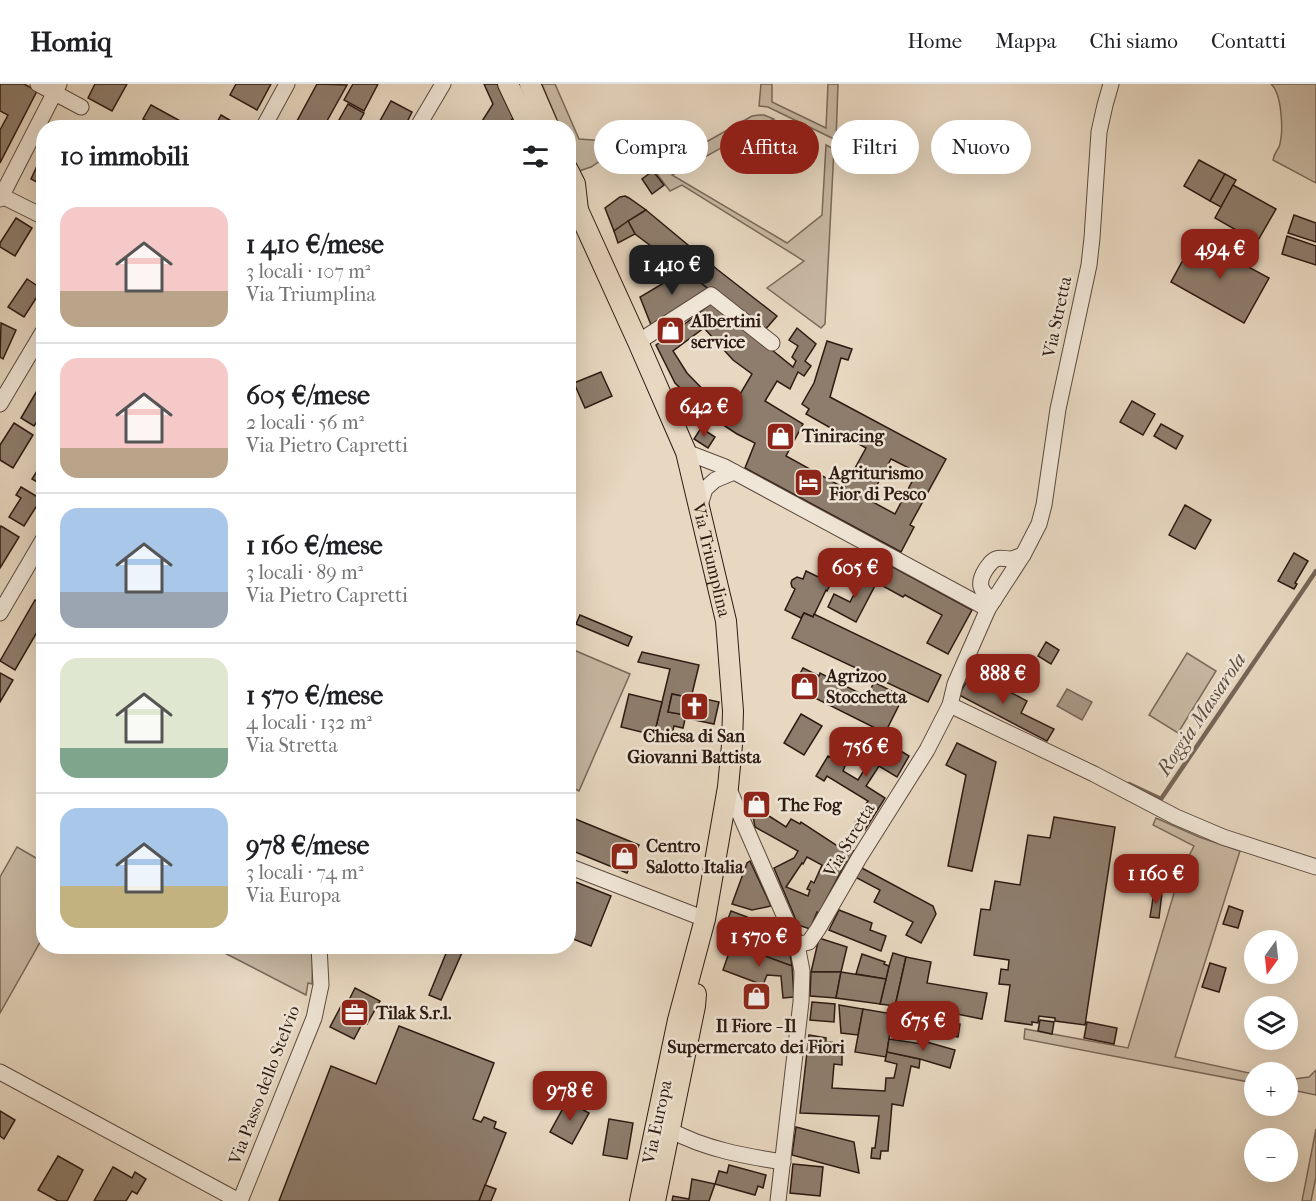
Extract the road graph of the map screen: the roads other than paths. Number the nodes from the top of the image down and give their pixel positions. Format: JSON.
{"nodes":[{"id":1,"x":38,"y":84,"type":"edge"},
{"id":2,"x":287,"y":84,"type":"edge"},
{"id":3,"x":443,"y":84,"type":"edge"},
{"id":4,"x":508,"y":84,"type":"edge"},
{"id":5,"x":530,"y":84,"type":"edge"},
{"id":6,"x":1111,"y":84,"type":"edge"},
{"id":7,"x":57,"y":88,"type":"edge"},
{"id":8,"x":81,"y":107,"type":"dead end"},
{"id":9,"x":41,"y":120,"type":"edge"},
{"id":10,"x":267,"y":120,"type":"edge"},
{"id":11,"x":422,"y":120,"type":"edge"},
{"id":12,"x":525,"y":120,"type":"edge"},
{"id":13,"x":546,"y":120,"type":"edge"},
{"id":14,"x":36,"y":129,"type":"edge"},
{"id":15,"x":1,"y":197,"type":"edge"},
{"id":16,"x":36,"y":213,"type":"edge"},
{"id":17,"x":576,"y":217,"type":"edge"},
{"id":18,"x":638,"y":342,"type":"junction"},
{"id":19,"x":36,"y":343,"type":"edge"},
{"id":20,"x":772,"y":344,"type":"dead end"},
{"id":21,"x":0,"y":404,"type":"edge"},
{"id":22,"x":686,"y":452,"type":"junction"},
{"id":23,"x":734,"y":472,"type":"junction"},
{"id":24,"x":699,"y":508,"type":"junction"},
{"id":25,"x":36,"y":552,"type":"edge"},
{"id":26,"x":1023,"y":555,"type":"junction"},
{"id":27,"x":991,"y":605,"type":"junction"},
{"id":28,"x":0,"y":613,"type":"edge"},
{"id":29,"x":950,"y":705,"type":"junction"},
{"id":30,"x":728,"y":787,"type":"junction"},
{"id":31,"x":1316,"y":867,"type":"edge"},
{"id":32,"x":576,"y":870,"type":"edge"},
{"id":33,"x":703,"y":928,"type":"junction"},
{"id":34,"x":797,"y":945,"type":"junction"},
{"id":35,"x":319,"y":954,"type":"edge"},
{"id":36,"x":0,"y":1071,"type":"edge"},
{"id":37,"x":670,"y":1130,"type":"junction"},
{"id":38,"x":783,"y":1162,"type":"junction"},
{"id":39,"x":239,"y":1201,"type":"edge"},
{"id":40,"x":640,"y":1201,"type":"edge"},
{"id":41,"x":656,"y":1201,"type":"edge"},
{"id":42,"x":778,"y":1201,"type":"edge"}],
"edges":[{"from":1,"to":7,"type":"street"},
{"from":2,"to":10,"type":"street"},
{"from":3,"to":11,"type":"street"},
{"from":4,"to":12,"type":"main road"},
{"from":5,"to":13,"type":"main road"},
{"from":6,"to":26,"type":"street","name":"Via Stretta"},
{"from":7,"to":8,"type":"street"},
{"from":7,"to":9,"type":"street"},
{"from":14,"to":15,"type":"street"},
{"from":15,"to":16,"type":"street"},
{"from":17,"to":18,"type":"main road","name":"Via Triumplina"},
{"from":18,"to":20,"type":"street"},
{"from":18,"to":22,"type":"main road","name":"Via Triumplina"},
{"from":19,"to":21,"type":"street"},
{"from":22,"to":23,"type":"street"},
{"from":22,"to":24,"type":"main road","name":"Via Triumplina"},
{"from":23,"to":24,"type":"street"},
{"from":23,"to":27,"type":"street"},
{"from":24,"to":30,"type":"main road","name":"Via Triumplina"},
{"from":25,"to":28,"type":"street"},
{"from":26,"to":27,"type":"street","name":"Via Stretta"},
{"from":26,"to":27,"type":"street"},
{"from":27,"to":29,"type":"street","name":"Via Stretta"},
{"from":29,"to":31,"type":"street"},
{"from":29,"to":34,"type":"street","name":"Via Stretta"},
{"from":30,"to":33,"type":"main road","name":"Via Triumplina"},
{"from":30,"to":34,"type":"street","name":"Via Triumplina"},
{"from":32,"to":33,"type":"street"},
{"from":33,"to":37,"type":"main road","name":"Via Europa"},
{"from":33,"to":40,"type":"main road","name":"Via Europa"},
{"from":34,"to":38,"type":"street"},
{"from":35,"to":39,"type":"street","name":"Via Passo dello Stelvio"},
{"from":36,"to":39,"type":"street"},
{"from":37,"to":38,"type":"street"},
{"from":37,"to":41,"type":"main road","name":"Via Europa"},
{"from":38,"to":42,"type":"street"}]}
